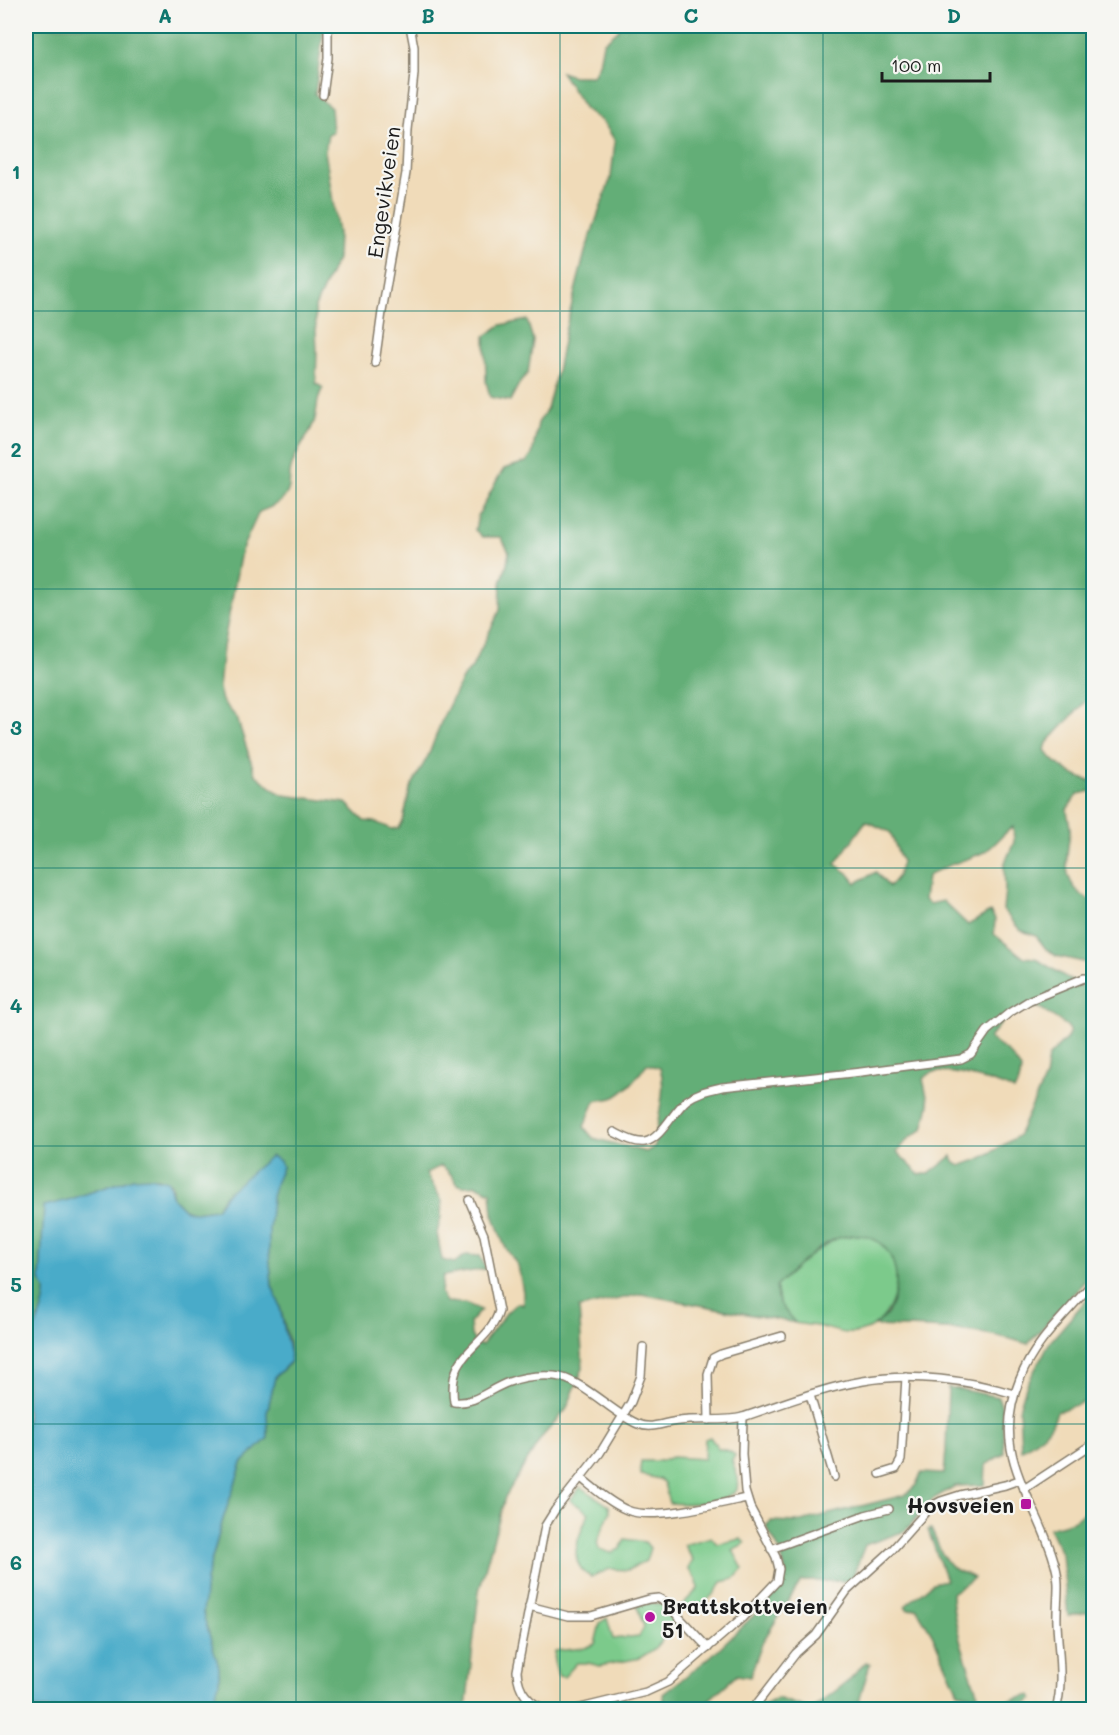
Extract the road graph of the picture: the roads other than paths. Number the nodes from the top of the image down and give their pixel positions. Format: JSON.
{"nodes":[{"id":1,"x":328,"y":26,"type":"edge"},
{"id":2,"x":410,"y":26,"type":"edge"},
{"id":3,"x":323,"y":95,"type":"dead end"},
{"id":4,"x":375,"y":363,"type":"dead end"},
{"id":5,"x":1094,"y":979,"type":"edge"},
{"id":6,"x":614,"y":1132,"type":"dead end"},
{"id":7,"x":469,"y":1200,"type":"dead end"},
{"id":8,"x":1094,"y":1281,"type":"edge"},
{"id":9,"x":782,"y":1336,"type":"dead end"},
{"id":10,"x":643,"y":1347,"type":"dead end"},
{"id":11,"x":906,"y":1377,"type":"junction"},
{"id":12,"x":1014,"y":1394,"type":"junction"},
{"id":13,"x":810,"y":1395,"type":"junction"},
{"id":14,"x":624,"y":1416,"type":"junction"},
{"id":15,"x":743,"y":1417,"type":"junction"},
{"id":16,"x":709,"y":1420,"type":"junction"},
{"id":17,"x":1094,"y":1443,"type":"edge"},
{"id":18,"x":880,"y":1474,"type":"dead end"},
{"id":19,"x":581,"y":1478,"type":"junction"},
{"id":20,"x":834,"y":1478,"type":"dead end"},
{"id":21,"x":1019,"y":1480,"type":"junction"},
{"id":22,"x":1024,"y":1489,"type":"junction"},
{"id":23,"x":746,"y":1498,"type":"junction"},
{"id":24,"x":889,"y":1509,"type":"dead end"},
{"id":25,"x":771,"y":1549,"type":"junction"},
{"id":26,"x":529,"y":1606,"type":"junction"},
{"id":27,"x":708,"y":1648,"type":"junction"},
{"id":28,"x":1059,"y":1708,"type":"edge"},
{"id":29,"x":548,"y":1710,"type":"edge"},
{"id":30,"x":572,"y":1710,"type":"edge"},
{"id":31,"x":752,"y":1710,"type":"edge"}],
"edges":[{"from":1,"to":3,"type":"street"},
{"from":2,"to":4,"type":"street","name":"Engevikveien"},
{"from":5,"to":6,"type":"street"},
{"from":7,"to":14,"type":"street"},
{"from":8,"to":12,"type":"street"},
{"from":9,"to":16,"type":"street"},
{"from":10,"to":14,"type":"street"},
{"from":11,"to":12,"type":"street"},
{"from":11,"to":13,"type":"street"},
{"from":11,"to":18,"type":"street"},
{"from":12,"to":21,"type":"street"},
{"from":13,"to":15,"type":"street"},
{"from":13,"to":20,"type":"street"},
{"from":14,"to":16,"type":"street"},
{"from":14,"to":19,"type":"street"},
{"from":15,"to":16,"type":"street"},
{"from":15,"to":23,"type":"street"},
{"from":17,"to":22,"type":"street"},
{"from":19,"to":23,"type":"street"},
{"from":19,"to":26,"type":"street"},
{"from":21,"to":22,"type":"street"},
{"from":21,"to":31,"type":"street"},
{"from":22,"to":28,"type":"street"},
{"from":23,"to":25,"type":"street"},
{"from":24,"to":25,"type":"street"},
{"from":25,"to":27,"type":"street"},
{"from":26,"to":27,"type":"street"},
{"from":26,"to":29,"type":"street"},
{"from":27,"to":30,"type":"street"}]}
